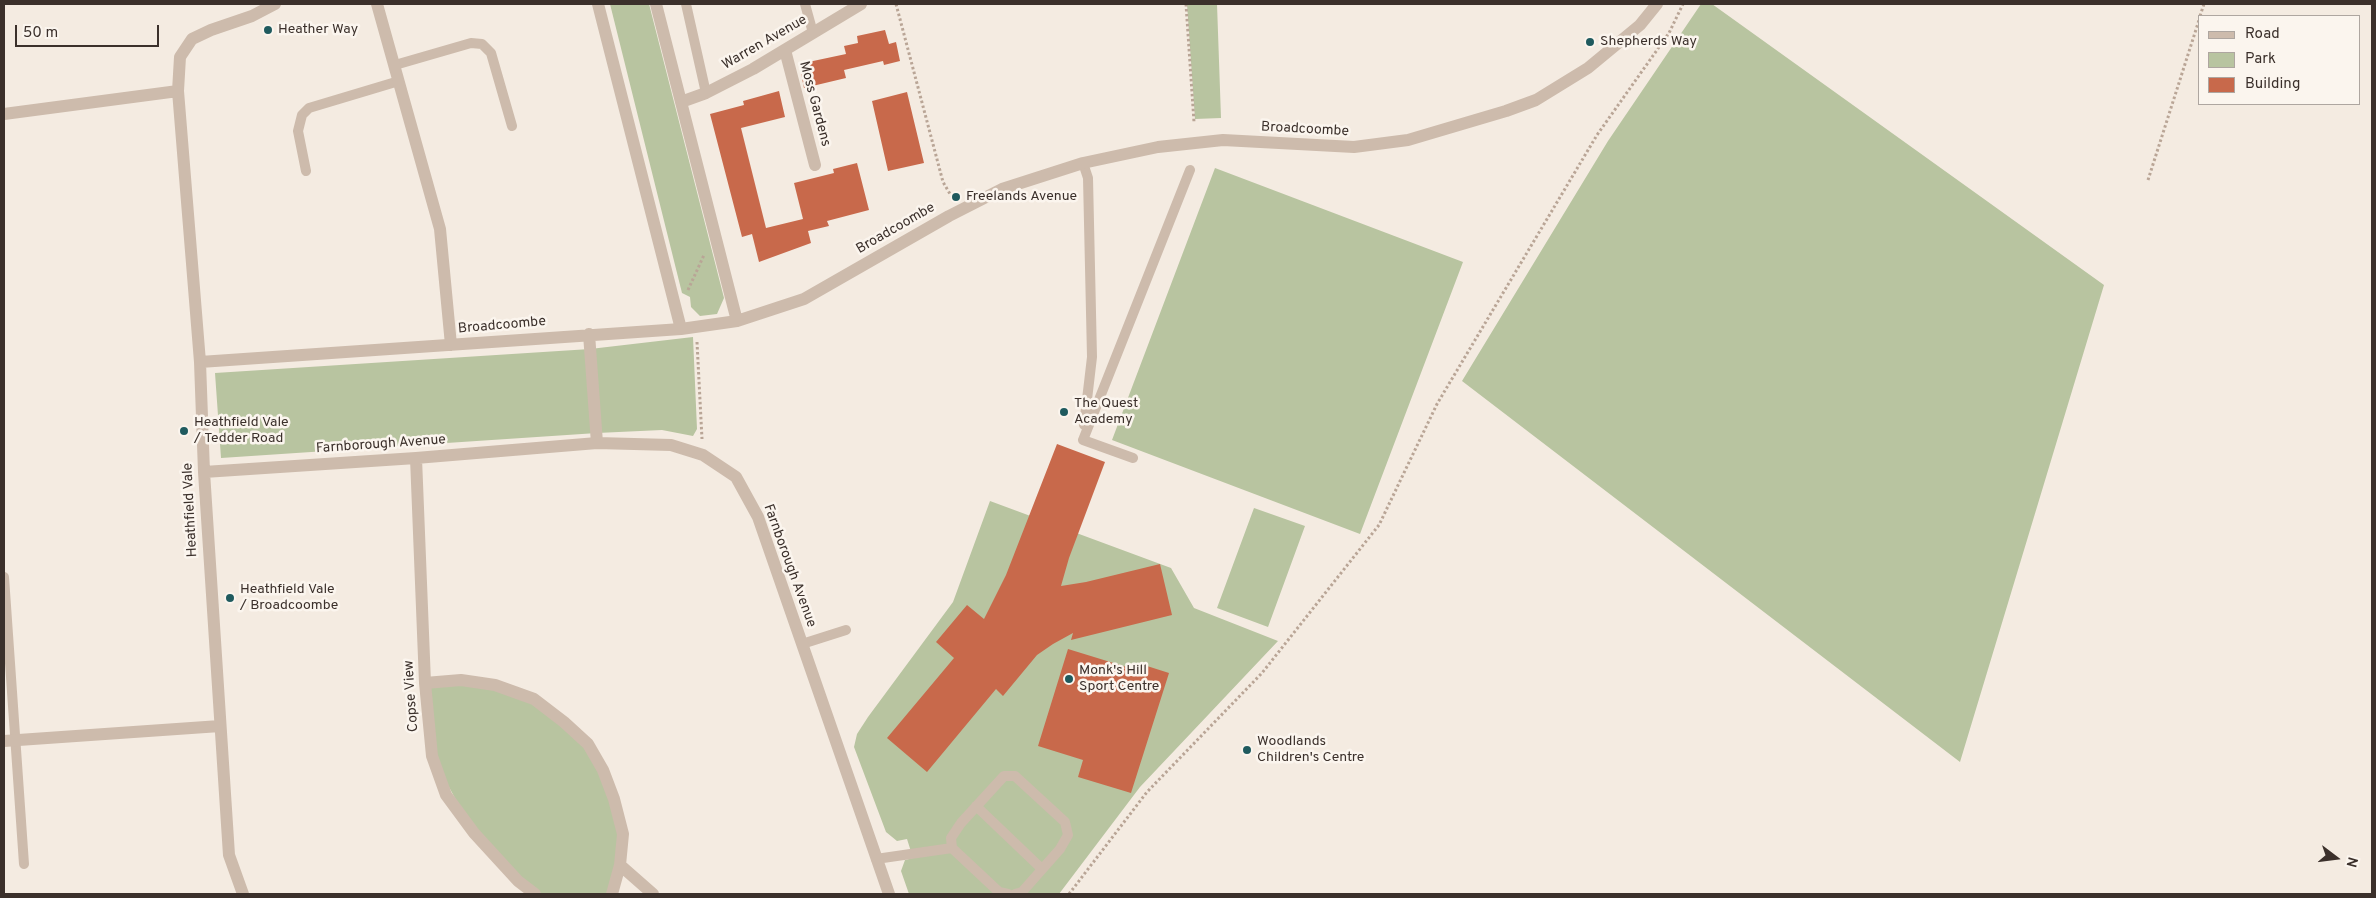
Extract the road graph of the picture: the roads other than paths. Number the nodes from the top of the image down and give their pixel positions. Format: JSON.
{"nodes":[{"id":1,"x":274,"y":4,"type":"edge"},
{"id":2,"x":377,"y":4,"type":"edge"},
{"id":3,"x":598,"y":4,"type":"edge"},
{"id":4,"x":656,"y":4,"type":"edge"},
{"id":5,"x":686,"y":4,"type":"edge"},
{"id":6,"x":805,"y":4,"type":"edge"},
{"id":7,"x":861,"y":4,"type":"edge"},
{"id":8,"x":1657,"y":4,"type":"edge"},
{"id":9,"x":812,"y":33,"type":"junction"},
{"id":10,"x":785,"y":50,"type":"junction"},
{"id":11,"x":395,"y":66,"type":"junction"},
{"id":12,"x":399,"y":81,"type":"junction"},
{"id":13,"x":178,"y":91,"type":"junction"},
{"id":14,"x":706,"y":93,"type":"junction"},
{"id":15,"x":682,"y":102,"type":"junction"},
{"id":16,"x":4,"y":114,"type":"edge"},
{"id":17,"x":512,"y":126,"type":"dead end"},
{"id":18,"x":1083,"y":162,"type":"junction"},
{"id":19,"x":815,"y":165,"type":"dead end"},
{"id":20,"x":1190,"y":170,"type":"dead end"},
{"id":21,"x":306,"y":171,"type":"dead end"},
{"id":22,"x":737,"y":321,"type":"junction"},
{"id":23,"x":681,"y":329,"type":"junction"},
{"id":24,"x":590,"y":334,"type":"junction"},
{"id":25,"x":451,"y":345,"type":"junction"},
{"id":26,"x":200,"y":362,"type":"junction"},
{"id":27,"x":1083,"y":440,"type":"junction"},
{"id":28,"x":597,"y":443,"type":"junction"},
{"id":29,"x":416,"y":458,"type":"junction"},
{"id":30,"x":1133,"y":458,"type":"dead end"},
{"id":31,"x":204,"y":472,"type":"junction"},
{"id":32,"x":4,"y":578,"type":"edge"},
{"id":33,"x":846,"y":630,"type":"dead end"},
{"id":34,"x":802,"y":644,"type":"junction"},
{"id":35,"x":425,"y":683,"type":"junction"},
{"id":36,"x":220,"y":726,"type":"junction"},
{"id":37,"x":9,"y":741,"type":"edge"},
{"id":38,"x":976,"y":806,"type":"junction"},
{"id":39,"x":952,"y":848,"type":"junction"},
{"id":40,"x":876,"y":859,"type":"junction"},
{"id":41,"x":24,"y":864,"type":"dead end"},
{"id":42,"x":620,"y":865,"type":"junction"},
{"id":43,"x":1042,"y":869,"type":"junction"},
{"id":44,"x":243,"y":894,"type":"edge"},
{"id":45,"x":535,"y":894,"type":"edge"},
{"id":46,"x":612,"y":894,"type":"edge"},
{"id":47,"x":653,"y":894,"type":"edge"},
{"id":48,"x":889,"y":894,"type":"edge"},
{"id":49,"x":1008,"y":894,"type":"edge"},
{"id":50,"x":1015,"y":894,"type":"edge"}],
"edges":[{"from":1,"to":13,"type":"street","name":"Heathfield Vale"},
{"from":2,"to":11,"type":"street"},
{"from":3,"to":23,"type":"street"},
{"from":4,"to":15,"type":"street"},
{"from":5,"to":14,"type":"lane"},
{"from":6,"to":9,"type":"lane"},
{"from":7,"to":9,"type":"street","name":"Warren Avenue"},
{"from":8,"to":18,"type":"street","name":"Broadcoombe"},
{"from":9,"to":10,"type":"street","name":"Warren Avenue"},
{"from":10,"to":14,"type":"street","name":"Warren Avenue"},
{"from":10,"to":19,"type":"street","name":"Moss Gardens"},
{"from":11,"to":12,"type":"street"},
{"from":11,"to":17,"type":"lane"},
{"from":12,"to":21,"type":"lane"},
{"from":12,"to":25,"type":"street"},
{"from":13,"to":16,"type":"street"},
{"from":13,"to":26,"type":"street","name":"Heathfield Vale"},
{"from":14,"to":15,"type":"street","name":"Warren Avenue"},
{"from":15,"to":22,"type":"street"},
{"from":18,"to":22,"type":"street","name":"Broadcoombe"},
{"from":18,"to":27,"type":"lane"},
{"from":20,"to":27,"type":"lane"},
{"from":22,"to":23,"type":"street","name":"Broadcoombe"},
{"from":23,"to":24,"type":"street","name":"Broadcoombe"},
{"from":24,"to":25,"type":"street","name":"Broadcoombe"},
{"from":24,"to":28,"type":"street"},
{"from":25,"to":26,"type":"street","name":"Broadcoombe"},
{"from":26,"to":31,"type":"street","name":"Heathfield Vale"},
{"from":27,"to":30,"type":"lane"},
{"from":28,"to":29,"type":"street","name":"Farnborough Avenue"},
{"from":28,"to":34,"type":"street","name":"Farnborough Avenue"},
{"from":29,"to":31,"type":"street","name":"Farnborough Avenue"},
{"from":29,"to":35,"type":"street","name":"Copse View"},
{"from":31,"to":36,"type":"street","name":"Heathfield Vale"},
{"from":32,"to":37,"type":"lane"},
{"from":33,"to":34,"type":"lane"},
{"from":34,"to":40,"type":"street","name":"Farnborough Avenue"},
{"from":35,"to":42,"type":"street"},
{"from":35,"to":45,"type":"street","name":"Copse View"},
{"from":36,"to":37,"type":"street"},
{"from":36,"to":44,"type":"street","name":"Heathfield Vale"},
{"from":37,"to":41,"type":"lane"},
{"from":38,"to":39,"type":"lane"},
{"from":38,"to":43,"type":"lane"},
{"from":38,"to":43,"type":"lane"},
{"from":39,"to":40,"type":"lane"},
{"from":39,"to":49,"type":"lane"},
{"from":40,"to":48,"type":"street","name":"Farnborough Avenue"},
{"from":42,"to":46,"type":"street"},
{"from":42,"to":47,"type":"street"},
{"from":43,"to":50,"type":"lane"}]}
